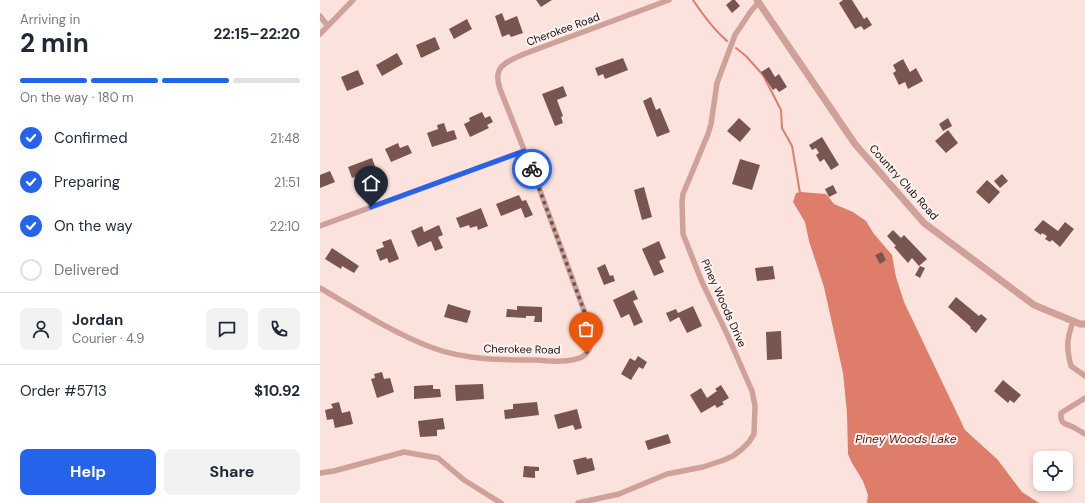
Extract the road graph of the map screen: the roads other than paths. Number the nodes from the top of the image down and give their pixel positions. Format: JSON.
{"nodes":[{"id":1,"x":353,"y":0,"type":"edge"},
{"id":2,"x":669,"y":0,"type":"edge"},
{"id":3,"x":758,"y":1,"type":"edge"},
{"id":4,"x":320,"y":16,"type":"edge"},
{"id":5,"x":327,"y":25,"type":"junction"},
{"id":6,"x":320,"y":34,"type":"edge"},
{"id":7,"x":524,"y":151,"type":"junction"},
{"id":8,"x":320,"y":226,"type":"edge"},
{"id":9,"x":320,"y":288,"type":"edge"},
{"id":10,"x":1073,"y":321,"type":"junction"},
{"id":11,"x":1085,"y":324,"type":"edge"},
{"id":12,"x":1085,"y":376,"type":"edge"},
{"id":13,"x":1085,"y":398,"type":"edge"},
{"id":14,"x":1085,"y":434,"type":"edge"},
{"id":15,"x":320,"y":473,"type":"edge"},
{"id":16,"x":502,"y":503,"type":"edge"},
{"id":17,"x":578,"y":503,"type":"edge"}],
"edges":[{"from":1,"to":5,"type":"street"},
{"from":2,"to":7,"type":"street","name":"Cherokee Road"},
{"from":3,"to":10,"type":"street","name":"Country Club Road"},
{"from":3,"to":17,"type":"street","name":"Piney Woods Drive"},
{"from":4,"to":5,"type":"street"},
{"from":5,"to":6,"type":"street"},
{"from":7,"to":8,"type":"street"},
{"from":7,"to":9,"type":"street","name":"Cherokee Road"},
{"from":10,"to":11,"type":"street","name":"Country Club Road"},
{"from":10,"to":12,"type":"street"},
{"from":13,"to":14,"type":"street"},
{"from":15,"to":16,"type":"street"}]}
